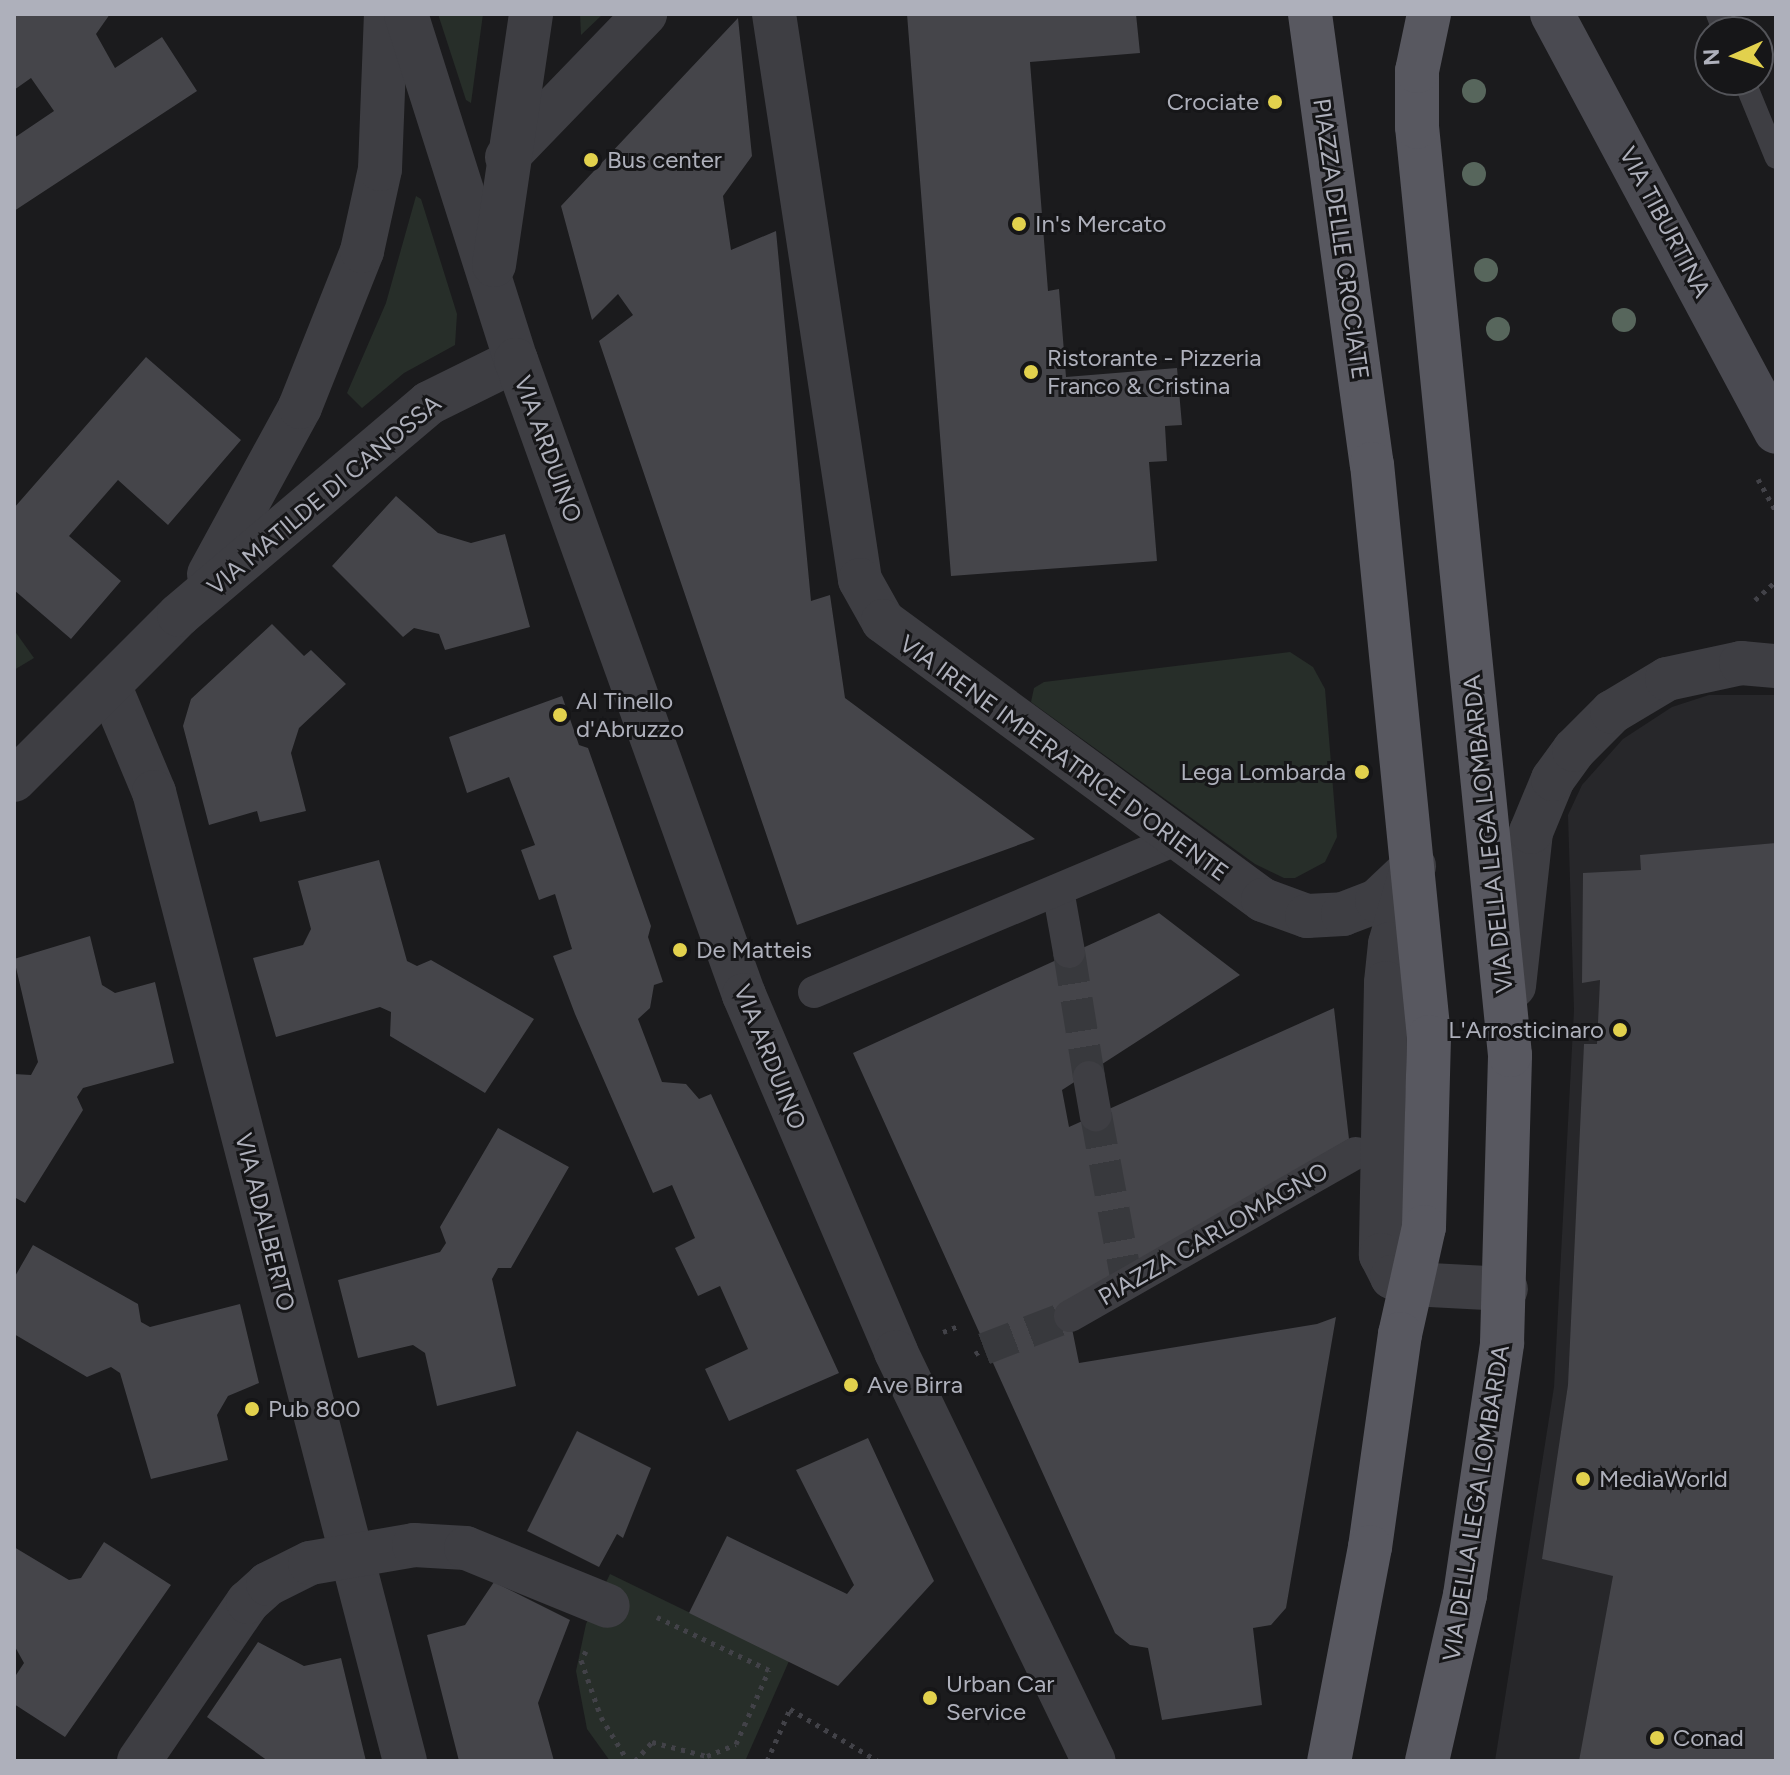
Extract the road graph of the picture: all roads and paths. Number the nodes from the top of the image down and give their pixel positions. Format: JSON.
{"nodes":[{"id":1,"x":386,"y":14,"type":"edge"},
{"id":2,"x":406,"y":14,"type":"edge"},
{"id":3,"x":531,"y":14,"type":"edge"},
{"id":4,"x":645,"y":14,"type":"edge"},
{"id":5,"x":774,"y":14,"type":"edge"},
{"id":6,"x":1310,"y":14,"type":"edge"},
{"id":7,"x":1429,"y":14,"type":"edge"},
{"id":8,"x":1552,"y":14,"type":"edge"},
{"id":9,"x":1751,"y":96,"type":"edge"},
{"id":10,"x":507,"y":157,"type":"junction"},
{"id":11,"x":1776,"y":158,"type":"edge"},
{"id":12,"x":493,"y":283,"type":"junction"},
{"id":13,"x":516,"y":360,"type":"junction"},
{"id":14,"x":1776,"y":432,"type":"edge"},
{"id":15,"x":1776,"y":581,"type":"edge"},
{"id":16,"x":1755,"y":600,"type":"dead end"},
{"id":17,"x":179,"y":615,"type":"junction"},
{"id":18,"x":1776,"y":666,"type":"edge"},
{"id":19,"x":110,"y":687,"type":"junction"},
{"id":20,"x":23,"y":763,"type":"edge"},
{"id":21,"x":1175,"y":840,"type":"junction"},
{"id":22,"x":1414,"y":866,"type":"junction"},
{"id":23,"x":1058,"y":890,"type":"junction"},
{"id":24,"x":1069,"y":952,"type":"tunnel mouth"},
{"id":25,"x":814,"y":992,"type":"dead end"},
{"id":26,"x":1510,"y":1055,"type":"junction"},
{"id":27,"x":1089,"y":1077,"type":"tunnel mouth"},
{"id":28,"x":1096,"y":1115,"type":"tunnel mouth"},
{"id":29,"x":1356,"y":1153,"type":"dead end"},
{"id":30,"x":1411,"y":1284,"type":"junction"},
{"id":31,"x":1506,"y":1289,"type":"junction"},
{"id":32,"x":1070,"y":1316,"type":"tunnel mouth"},
{"id":33,"x":984,"y":1349,"type":"tunnel mouth"},
{"id":34,"x":975,"y":1354,"type":"dead end"},
{"id":35,"x":349,"y":1553,"type":"junction"},
{"id":36,"x":608,"y":1606,"type":"junction"},
{"id":37,"x":139,"y":1761,"type":"edge"},
{"id":38,"x":405,"y":1761,"type":"edge"},
{"id":39,"x":628,"y":1761,"type":"edge"},
{"id":40,"x":635,"y":1761,"type":"edge"},
{"id":41,"x":767,"y":1761,"type":"edge"},
{"id":42,"x":878,"y":1761,"type":"edge"},
{"id":43,"x":1094,"y":1761,"type":"edge"},
{"id":44,"x":1329,"y":1761,"type":"edge"},
{"id":45,"x":1427,"y":1761,"type":"edge"}],
"edges":[{"from":1,"to":17,"type":"street","name":"VIA MATILDE DI CANOSSA"},
{"from":2,"to":12,"type":"street","name":"VIA ARDUINO"},
{"from":3,"to":10,"type":"street"},
{"from":4,"to":10,"type":"street"},
{"from":5,"to":21,"type":"street","name":"VIA IRENE IMPERATRICE D'ORIENTE"},
{"from":6,"to":22,"type":"main road","name":"PIAZZA DELLE CROCIATE"},
{"from":7,"to":26,"type":"main road","name":"VIA DELLA LEGA LOMBARDA"},
{"from":8,"to":14,"type":"main road","name":"VIA TIBURTINA"},
{"from":9,"to":11,"type":"lane"},
{"from":10,"to":12,"type":"street"},
{"from":12,"to":13,"type":"street","name":"VIA ARDUINO"},
{"from":13,"to":17,"type":"street","name":"VIA MATILDE DI CANOSSA"},
{"from":13,"to":43,"type":"street","name":"VIA ARDUINO"},
{"from":15,"to":16,"type":"path"},
{"from":17,"to":19,"type":"street","name":"VIA MATILDE DI CANOSSA"},
{"from":18,"to":26,"type":"street"},
{"from":19,"to":20,"type":"street","name":"VIA MATILDE DI CANOSSA"},
{"from":19,"to":35,"type":"street","name":"VIA ADALBERTO"},
{"from":21,"to":22,"type":"street","name":"VIA IRENE IMPERATRICE D'ORIENTE"},
{"from":21,"to":23,"type":"street"},
{"from":22,"to":30,"type":"main road"},
{"from":23,"to":24,"type":"street"},
{"from":23,"to":25,"type":"street"},
{"from":26,"to":31,"type":"main road","name":"VIA DELLA LEGA LOMBARDA"},
{"from":27,"to":28,"type":"street"},
{"from":29,"to":32,"type":"street","name":"PIAZZA CARLOMAGNO"},
{"from":30,"to":31,"type":"street"},
{"from":30,"to":44,"type":"main road"},
{"from":31,"to":45,"type":"main road","name":"VIA DELLA LEGA LOMBARDA"},
{"from":33,"to":34,"type":"path"},
{"from":35,"to":36,"type":"street"},
{"from":35,"to":37,"type":"street"},
{"from":35,"to":38,"type":"street","name":"VIA ADALBERTO"},
{"from":36,"to":39,"type":"path"},
{"from":36,"to":40,"type":"path"},
{"from":41,"to":42,"type":"path"}]}
